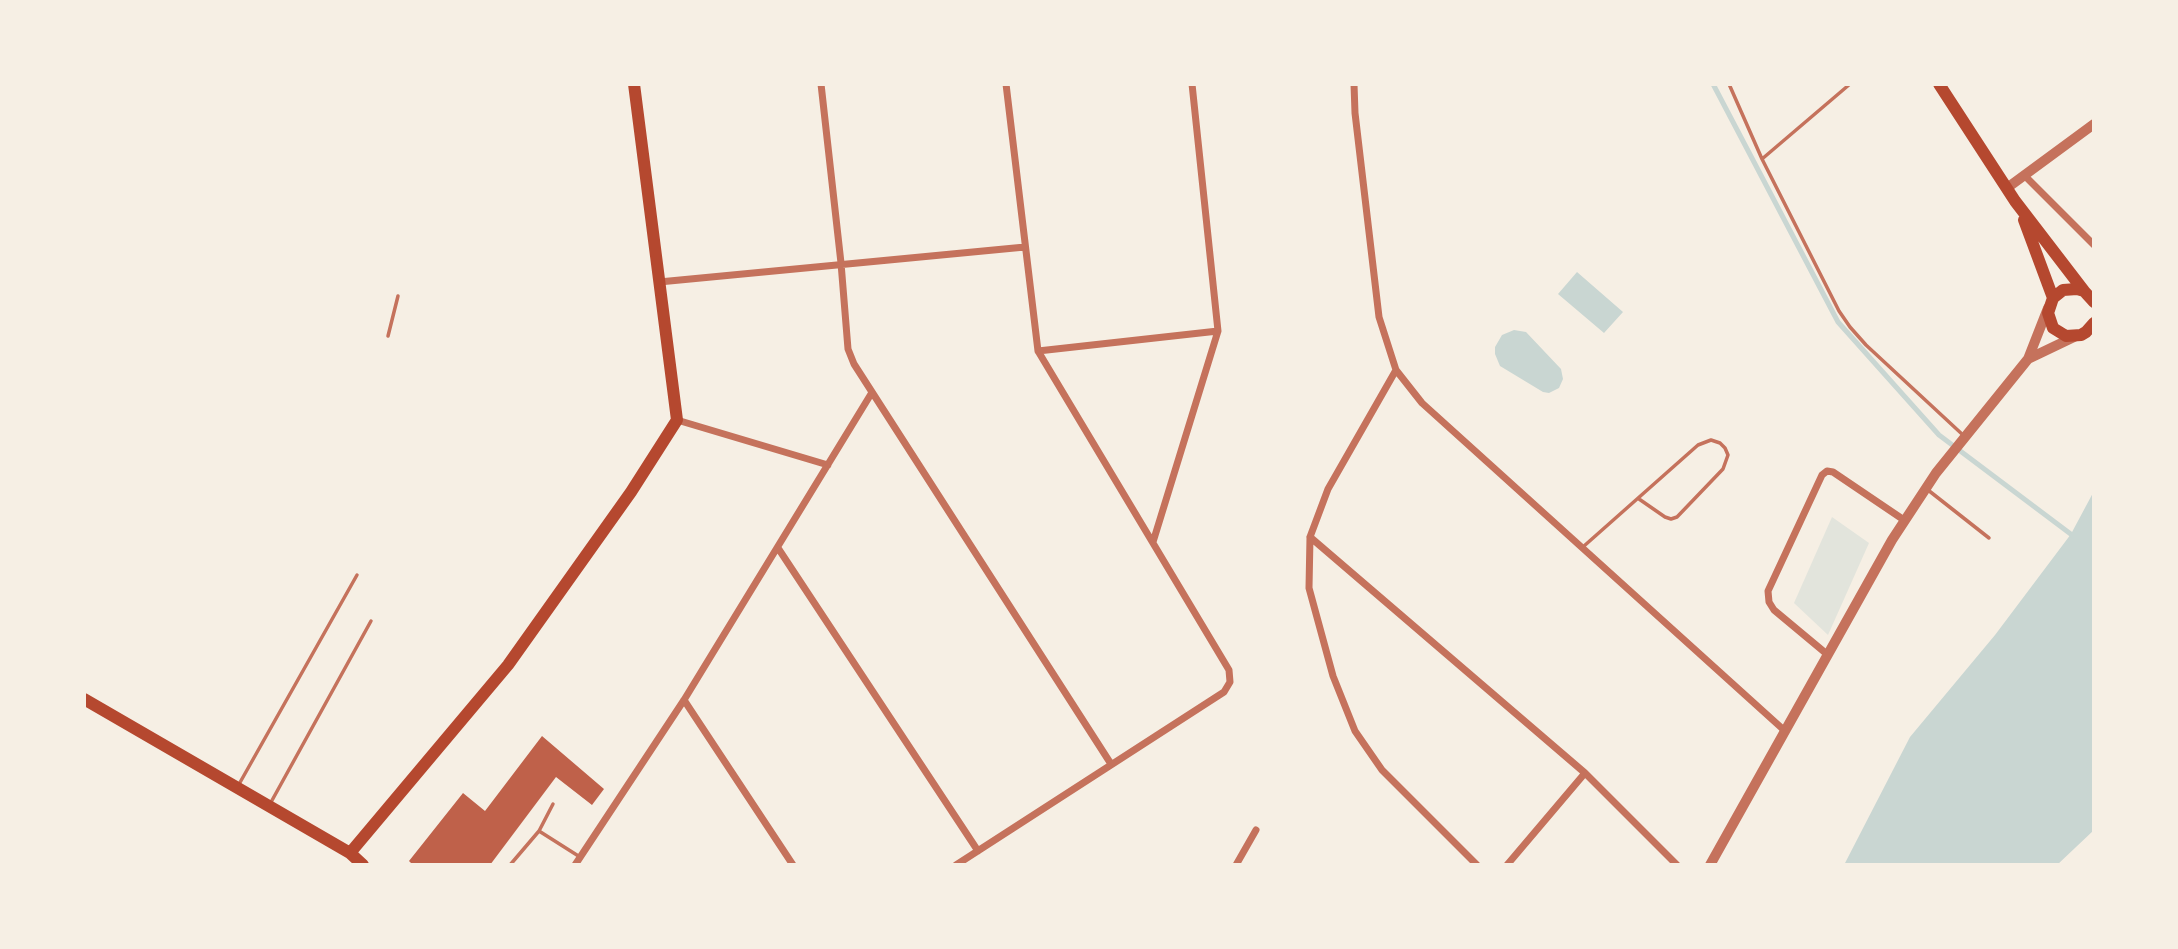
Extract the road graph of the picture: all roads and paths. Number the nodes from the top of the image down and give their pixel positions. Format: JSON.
{"nodes":[{"id":1,"x":634,"y":84,"type":"edge"},
{"id":2,"x":821,"y":84,"type":"edge"},
{"id":3,"x":1006,"y":84,"type":"edge"},
{"id":4,"x":1192,"y":84,"type":"edge"},
{"id":5,"x":1354,"y":84,"type":"edge"},
{"id":6,"x":1729,"y":84,"type":"edge"},
{"id":7,"x":1850,"y":84,"type":"edge"},
{"id":8,"x":1939,"y":84,"type":"edge"},
{"id":9,"x":2094,"y":124,"type":"edge"},
{"id":10,"x":1762,"y":159,"type":"junction"},
{"id":11,"x":2025,"y":176,"type":"junction"},
{"id":12,"x":2007,"y":188,"type":"junction"},
{"id":13,"x":2015,"y":201,"type":"junction"},
{"id":14,"x":2094,"y":245,"type":"edge"},
{"id":15,"x":1026,"y":247,"type":"junction"},
{"id":16,"x":841,"y":263,"type":"junction"},
{"id":17,"x":659,"y":282,"type":"junction"},
{"id":18,"x":2084,"y":291,"type":"junction"},
{"id":19,"x":398,"y":296,"type":"dead end"},
{"id":20,"x":2051,"y":302,"type":"junction"},
{"id":21,"x":2094,"y":302,"type":"edge"},
{"id":22,"x":1218,"y":331,"type":"junction"},
{"id":23,"x":2087,"y":332,"type":"edge"},
{"id":24,"x":388,"y":336,"type":"dead end"},
{"id":25,"x":1038,"y":351,"type":"junction"},
{"id":26,"x":2028,"y":359,"type":"junction"},
{"id":27,"x":1396,"y":370,"type":"junction"},
{"id":28,"x":871,"y":394,"type":"junction"},
{"id":29,"x":677,"y":420,"type":"junction"},
{"id":30,"x":1963,"y":441,"type":"junction"},
{"id":31,"x":828,"y":465,"type":"junction"},
{"id":32,"x":1926,"y":488,"type":"junction"},
{"id":33,"x":1639,"y":499,"type":"junction"},
{"id":34,"x":1904,"y":520,"type":"junction"},
{"id":35,"x":1310,"y":537,"type":"junction"},
{"id":36,"x":1989,"y":538,"type":"dead end"},
{"id":37,"x":1153,"y":542,"type":"junction"},
{"id":38,"x":778,"y":548,"type":"junction"},
{"id":39,"x":1582,"y":548,"type":"junction"},
{"id":40,"x":357,"y":575,"type":"dead end"},
{"id":41,"x":371,"y":621,"type":"dead end"},
{"id":42,"x":1828,"y":655,"type":"junction"},
{"id":43,"x":84,"y":699,"type":"edge"},
{"id":44,"x":684,"y":699,"type":"junction"},
{"id":45,"x":1785,"y":731,"type":"junction"},
{"id":46,"x":1111,"y":764,"type":"junction"},
{"id":47,"x":1585,"y":773,"type":"junction"},
{"id":48,"x":237,"y":787,"type":"junction"},
{"id":49,"x":553,"y":804,"type":"dead end"},
{"id":50,"x":269,"y":806,"type":"junction"},
{"id":51,"x":1256,"y":830,"type":"dead end"},
{"id":52,"x":539,"y":831,"type":"junction"},
{"id":53,"x":978,"y":851,"type":"junction"},
{"id":54,"x":350,"y":853,"type":"junction"},
{"id":55,"x":580,"y":857,"type":"junction"},
{"id":56,"x":363,"y":865,"type":"edge"},
{"id":57,"x":510,"y":865,"type":"edge"},
{"id":58,"x":575,"y":865,"type":"edge"},
{"id":59,"x":793,"y":865,"type":"edge"},
{"id":60,"x":956,"y":865,"type":"edge"},
{"id":61,"x":1236,"y":865,"type":"edge"},
{"id":62,"x":1477,"y":865,"type":"edge"},
{"id":63,"x":1507,"y":865,"type":"edge"},
{"id":64,"x":1677,"y":865,"type":"edge"},
{"id":65,"x":1710,"y":865,"type":"edge"}],
"edges":[{"from":1,"to":17,"type":"main road"},
{"from":2,"to":16,"type":"street"},
{"from":3,"to":15,"type":"street"},
{"from":4,"to":22,"type":"street"},
{"from":5,"to":27,"type":"street"},
{"from":6,"to":10,"type":"lane"},
{"from":7,"to":10,"type":"lane"},
{"from":8,"to":12,"type":"main road"},
{"from":9,"to":11,"type":"street"},
{"from":10,"to":30,"type":"lane"},
{"from":11,"to":12,"type":"street"},
{"from":11,"to":14,"type":"street"},
{"from":12,"to":13,"type":"main road"},
{"from":13,"to":18,"type":"main road"},
{"from":13,"to":20,"type":"main road"},
{"from":15,"to":16,"type":"street"},
{"from":15,"to":25,"type":"street"},
{"from":16,"to":17,"type":"street"},
{"from":16,"to":28,"type":"street"},
{"from":17,"to":29,"type":"main road"},
{"from":18,"to":20,"type":"main road"},
{"from":18,"to":21,"type":"main road"},
{"from":19,"to":24,"type":"lane"},
{"from":20,"to":23,"type":"main road"},
{"from":20,"to":26,"type":"street"},
{"from":22,"to":25,"type":"street"},
{"from":22,"to":37,"type":"street"},
{"from":23,"to":26,"type":"street"},
{"from":25,"to":37,"type":"street"},
{"from":26,"to":30,"type":"street"},
{"from":27,"to":35,"type":"street"},
{"from":27,"to":39,"type":"street"},
{"from":28,"to":31,"type":"street"},
{"from":28,"to":46,"type":"street"},
{"from":29,"to":31,"type":"street"},
{"from":29,"to":54,"type":"main road"},
{"from":30,"to":32,"type":"street"},
{"from":31,"to":38,"type":"street"},
{"from":32,"to":34,"type":"street"},
{"from":32,"to":36,"type":"lane"},
{"from":33,"to":33,"type":"lane"},
{"from":33,"to":39,"type":"lane"},
{"from":34,"to":42,"type":"street"},
{"from":34,"to":42,"type":"street"},
{"from":35,"to":47,"type":"street"},
{"from":35,"to":62,"type":"street"},
{"from":37,"to":46,"type":"street"},
{"from":38,"to":44,"type":"street"},
{"from":38,"to":53,"type":"street"},
{"from":39,"to":45,"type":"street"},
{"from":40,"to":48,"type":"lane"},
{"from":41,"to":50,"type":"lane"},
{"from":42,"to":45,"type":"street"},
{"from":43,"to":48,"type":"main road"},
{"from":44,"to":55,"type":"street"},
{"from":44,"to":59,"type":"street"},
{"from":45,"to":65,"type":"street"},
{"from":46,"to":53,"type":"street"},
{"from":47,"to":63,"type":"street"},
{"from":47,"to":64,"type":"street"},
{"from":48,"to":50,"type":"main road"},
{"from":49,"to":52,"type":"lane"},
{"from":50,"to":54,"type":"main road"},
{"from":51,"to":61,"type":"street"},
{"from":52,"to":55,"type":"lane"},
{"from":52,"to":57,"type":"lane"},
{"from":53,"to":60,"type":"street"},
{"from":54,"to":56,"type":"main road"},
{"from":55,"to":58,"type":"street"}]}
